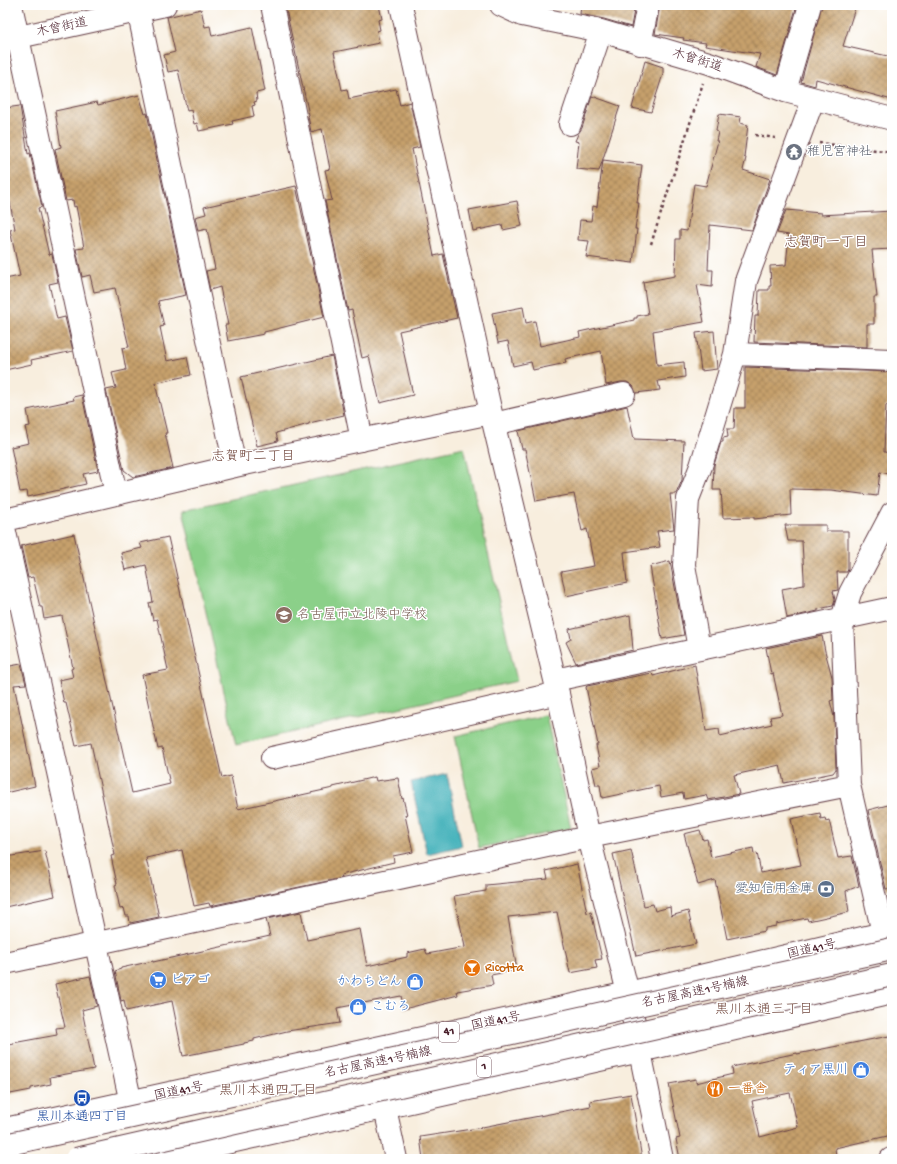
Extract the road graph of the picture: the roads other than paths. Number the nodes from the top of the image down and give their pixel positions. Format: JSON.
{"nodes":[{"id":1,"x":11,"y":5,"type":"edge"},
{"id":2,"x":165,"y":5,"type":"edge"},
{"id":3,"x":272,"y":5,"type":"edge"},
{"id":4,"x":401,"y":5,"type":"edge"},
{"id":5,"x":501,"y":5,"type":"edge"},
{"id":6,"x":648,"y":5,"type":"edge"},
{"id":7,"x":810,"y":5,"type":"edge"},
{"id":8,"x":138,"y":8,"type":"edge"},
{"id":9,"x":601,"y":31,"type":"junction"},
{"id":10,"x":11,"y":39,"type":"edge"},
{"id":11,"x":640,"y":44,"type":"junction"},
{"id":12,"x":785,"y":91,"type":"junction"},
{"id":13,"x":813,"y":100,"type":"junction"},
{"id":14,"x":892,"y":119,"type":"edge"},
{"id":15,"x":570,"y":124,"type":"dead end"},
{"id":16,"x":735,"y":354,"type":"junction"},
{"id":17,"x":892,"y":360,"type":"edge"},
{"id":18,"x":624,"y":394,"type":"dead end"},
{"id":19,"x":492,"y":418,"type":"junction"},
{"id":20,"x":362,"y":440,"type":"junction"},
{"id":21,"x":235,"y":466,"type":"junction"},
{"id":22,"x":116,"y":494,"type":"junction"},
{"id":23,"x":892,"y":513,"type":"edge"},
{"id":24,"x":5,"y":520,"type":"edge"},
{"id":25,"x":5,"y":532,"type":"edge"},
{"id":26,"x":892,"y":608,"type":"edge"},
{"id":27,"x":842,"y":619,"type":"junction"},
{"id":28,"x":699,"y":649,"type":"junction"},
{"id":29,"x":557,"y":687,"type":"junction"},
{"id":30,"x":272,"y":758,"type":"dead end"},
{"id":31,"x":849,"y":785,"type":"junction"},
{"id":32,"x":589,"y":837,"type":"junction"},
{"id":33,"x":889,"y":938,"type":"edge"},
{"id":34,"x":96,"y":942,"type":"junction"},
{"id":35,"x":5,"y":962,"type":"edge"},
{"id":36,"x":892,"y":990,"type":"edge"},
{"id":37,"x":628,"y":993,"type":"junction"},
{"id":38,"x":640,"y":1051,"type":"junction"},
{"id":39,"x":131,"y":1102,"type":"junction"},
{"id":40,"x":385,"y":1108,"type":"junction"},
{"id":41,"x":5,"y":1129,"type":"edge"},
{"id":42,"x":5,"y":1145,"type":"edge"},
{"id":43,"x":163,"y":1158,"type":"edge"},
{"id":44,"x":76,"y":1159,"type":"edge"},
{"id":45,"x":396,"y":1159,"type":"edge"},
{"id":46,"x":662,"y":1159,"type":"edge"}],
"edges":[{"from":1,"to":10,"type":"main road"},
{"from":2,"to":8,"type":"main road","name":"木曾街道"},
{"from":3,"to":20,"type":"main road"},
{"from":4,"to":19,"type":"main road"},
{"from":5,"to":9,"type":"main road","name":"木曾街道"},
{"from":6,"to":11,"type":"main road"},
{"from":7,"to":12,"type":"main road"},
{"from":8,"to":10,"type":"main road","name":"木曾街道"},
{"from":8,"to":21,"type":"main road"},
{"from":9,"to":11,"type":"main road","name":"木曾街道"},
{"from":9,"to":15,"type":"main road"},
{"from":10,"to":22,"type":"main road"},
{"from":11,"to":12,"type":"main road","name":"木曾街道"},
{"from":12,"to":13,"type":"main road","name":"木曾街道"},
{"from":13,"to":14,"type":"main road","name":"木曾街道"},
{"from":13,"to":16,"type":"main road"},
{"from":16,"to":17,"type":"main road"},
{"from":16,"to":28,"type":"main road"},
{"from":18,"to":19,"type":"main road"},
{"from":19,"to":20,"type":"main road"},
{"from":19,"to":29,"type":"main road"},
{"from":20,"to":21,"type":"main road"},
{"from":21,"to":22,"type":"main road"},
{"from":22,"to":24,"type":"main road"},
{"from":23,"to":27,"type":"main road"},
{"from":25,"to":34,"type":"main road"},
{"from":26,"to":27,"type":"main road"},
{"from":27,"to":28,"type":"main road"},
{"from":27,"to":31,"type":"main road"},
{"from":28,"to":29,"type":"main road"},
{"from":29,"to":30,"type":"main road"},
{"from":29,"to":32,"type":"main road"},
{"from":31,"to":32,"type":"main road"},
{"from":31,"to":33,"type":"main road"},
{"from":32,"to":34,"type":"main road"},
{"from":32,"to":37,"type":"main road"},
{"from":33,"to":37,"type":"main road","name":"国道41号","number":"41"},
{"from":33,"to":42,"type":"main road","name":"名古屋高速1号楠線","number":"1","bridge":true},
{"from":34,"to":35,"type":"main road"},
{"from":34,"to":39,"type":"main road"},
{"from":36,"to":38,"type":"main road"},
{"from":36,"to":44,"type":"main road","name":"名古屋高速1号楠線","number":"1","bridge":true},
{"from":37,"to":38,"type":"main road"},
{"from":37,"to":39,"type":"main road","name":"国道41号","number":"41"},
{"from":38,"to":40,"type":"main road"},
{"from":38,"to":46,"type":"main road"},
{"from":39,"to":41,"type":"main road","name":"国道41号","number":"41"},
{"from":40,"to":43,"type":"main road"},
{"from":40,"to":45,"type":"main road"}]}
